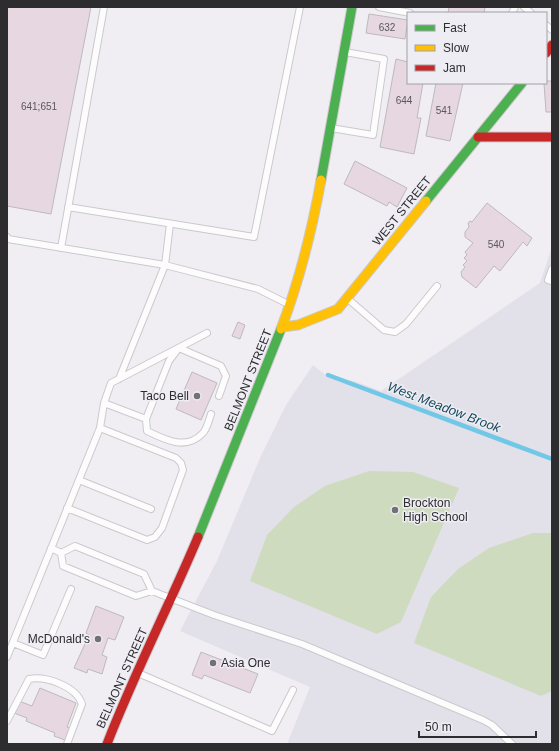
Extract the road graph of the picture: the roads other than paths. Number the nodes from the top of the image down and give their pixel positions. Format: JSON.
{"nodes":[{"id":1,"x":104,"y":7,"type":"edge"},
{"id":2,"x":300,"y":7,"type":"edge"},
{"id":3,"x":352,"y":7,"type":"edge"},
{"id":4,"x":379,"y":7,"type":"edge"},
{"id":5,"x":407,"y":12,"type":"edge"},
{"id":6,"x":344,"y":52,"type":"junction"},
{"id":7,"x":521,"y":84,"type":"edge"},
{"id":8,"x":331,"y":128,"type":"junction"},
{"id":9,"x":478,"y":137,"type":"junction"},
{"id":10,"x":552,"y":138,"type":"edge"},
{"id":11,"x":68,"y":207,"type":"junction"},
{"id":12,"x":170,"y":224,"type":"junction"},
{"id":13,"x":7,"y":239,"type":"edge"},
{"id":14,"x":61,"y":248,"type":"junction"},
{"id":15,"x":165,"y":265,"type":"junction"},
{"id":16,"x":552,"y":269,"type":"edge"},
{"id":17,"x":552,"y":281,"type":"edge"},
{"id":18,"x":437,"y":286,"type":"dead end"},
{"id":19,"x":347,"y":298,"type":"junction"},
{"id":20,"x":290,"y":305,"type":"junction"},
{"id":21,"x":282,"y":327,"type":"junction"},
{"id":22,"x":207,"y":333,"type":"dead end"},
{"id":23,"x":179,"y":348,"type":"junction"},
{"id":24,"x":119,"y":379,"type":"junction"},
{"id":25,"x":219,"y":396,"type":"dead end"},
{"id":26,"x":104,"y":403,"type":"junction"},
{"id":27,"x":211,"y":414,"type":"dead end"},
{"id":28,"x":146,"y":419,"type":"junction"},
{"id":29,"x":100,"y":428,"type":"junction"},
{"id":30,"x":79,"y":480,"type":"junction"},
{"id":31,"x":67,"y":508,"type":"junction"},
{"id":32,"x":151,"y":509,"type":"dead end"},
{"id":33,"x":51,"y":548,"type":"junction"},
{"id":34,"x":61,"y":553,"type":"junction"},
{"id":35,"x":71,"y":589,"type":"dead end"},
{"id":36,"x":152,"y":591,"type":"junction"},
{"id":37,"x":172,"y":598,"type":"junction"},
{"id":38,"x":13,"y":643,"type":"junction"},
{"id":39,"x":7,"y":658,"type":"edge"},
{"id":40,"x":136,"y":672,"type":"junction"},
{"id":41,"x":293,"y":690,"type":"dead end"},
{"id":42,"x":7,"y":721,"type":"edge"},
{"id":43,"x":67,"y":744,"type":"edge"},
{"id":44,"x":107,"y":744,"type":"edge"},
{"id":45,"x":512,"y":744,"type":"edge"}],
"edges":[{"from":1,"to":11,"type":"lane"},
{"from":2,"to":12,"type":"lane"},
{"from":3,"to":6,"type":"main road","name":"BELMONT STREET"},
{"from":4,"to":5,"type":"lane"},
{"from":6,"to":8,"type":"main road","name":"BELMONT STREET"},
{"from":6,"to":8,"type":"lane"},
{"from":7,"to":9,"type":"main road","name":"WEST STREET"},
{"from":8,"to":20,"type":"main road","name":"BELMONT STREET"},
{"from":9,"to":10,"type":"main road"},
{"from":9,"to":19,"type":"main road","name":"WEST STREET"},
{"from":11,"to":12,"type":"lane"},
{"from":11,"to":14,"type":"lane"},
{"from":12,"to":15,"type":"lane"},
{"from":13,"to":14,"type":"lane"},
{"from":14,"to":15,"type":"lane"},
{"from":15,"to":20,"type":"lane"},
{"from":15,"to":24,"type":"lane"},
{"from":16,"to":17,"type":"lane"},
{"from":18,"to":19,"type":"lane"},
{"from":19,"to":21,"type":"main road","name":"WEST STREET"},
{"from":20,"to":21,"type":"main road","name":"BELMONT STREET"},
{"from":21,"to":37,"type":"main road","name":"BELMONT STREET"},
{"from":22,"to":23,"type":"lane"},
{"from":23,"to":24,"type":"lane"},
{"from":23,"to":25,"type":"lane"},
{"from":23,"to":28,"type":"lane"},
{"from":24,"to":26,"type":"lane"},
{"from":26,"to":28,"type":"lane"},
{"from":26,"to":29,"type":"lane"},
{"from":27,"to":28,"type":"lane"},
{"from":29,"to":30,"type":"lane"},
{"from":29,"to":31,"type":"lane"},
{"from":30,"to":31,"type":"lane"},
{"from":30,"to":32,"type":"lane"},
{"from":31,"to":33,"type":"lane"},
{"from":33,"to":34,"type":"lane"},
{"from":33,"to":38,"type":"lane"},
{"from":34,"to":36,"type":"lane"},
{"from":34,"to":36,"type":"lane"},
{"from":35,"to":38,"type":"lane"},
{"from":36,"to":37,"type":"lane"},
{"from":37,"to":40,"type":"main road","name":"BELMONT STREET"},
{"from":37,"to":45,"type":"lane"},
{"from":38,"to":39,"type":"lane"},
{"from":40,"to":41,"type":"lane"},
{"from":40,"to":44,"type":"main road","name":"BELMONT STREET"},
{"from":42,"to":43,"type":"lane"}]}
